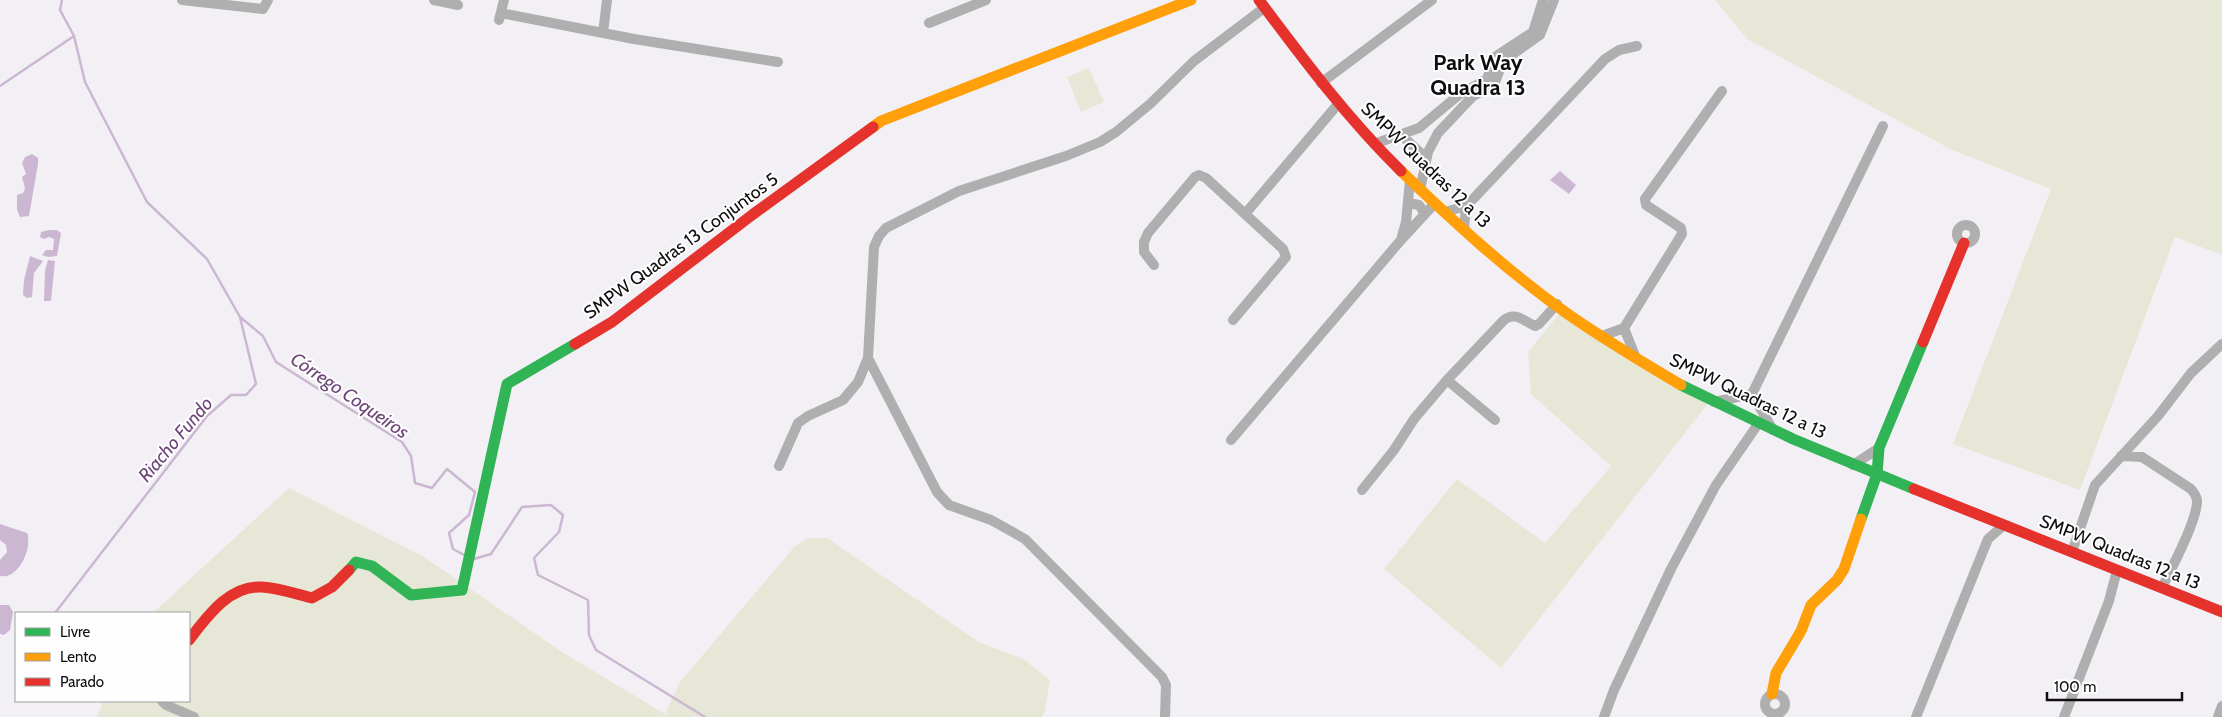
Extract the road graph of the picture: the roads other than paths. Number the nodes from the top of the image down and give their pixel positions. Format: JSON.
{"nodes":[{"id":1,"x":182,"y":0,"type":"edge"},
{"id":2,"x":268,"y":0,"type":"edge"},
{"id":3,"x":434,"y":0,"type":"edge"},
{"id":4,"x":504,"y":0,"type":"edge"},
{"id":5,"x":607,"y":0,"type":"edge"},
{"id":6,"x":986,"y":0,"type":"edge"},
{"id":7,"x":1191,"y":0,"type":"edge"},
{"id":8,"x":1432,"y":0,"type":"edge"},
{"id":9,"x":1543,"y":0,"type":"edge"},
{"id":10,"x":1554,"y":0,"type":"edge"},
{"id":11,"x":1262,"y":4,"type":"edge"},
{"id":12,"x":458,"y":5,"type":"dead end"},
{"id":13,"x":929,"y":23,"type":"dead end"},
{"id":14,"x":603,"y":33,"type":"junction"},
{"id":15,"x":1636,"y":46,"type":"dead end"},
{"id":16,"x":778,"y":62,"type":"dead end"},
{"id":17,"x":1321,"y":83,"type":"junction"},
{"id":18,"x":1722,"y":91,"type":"dead end"},
{"id":19,"x":1338,"y":104,"type":"junction"},
{"id":20,"x":1883,"y":126,"type":"dead end"},
{"id":21,"x":1401,"y":135,"type":"junction"},
{"id":22,"x":1374,"y":144,"type":"junction"},
{"id":23,"x":1426,"y":158,"type":"junction"},
{"id":24,"x":1410,"y":180,"type":"junction"},
{"id":25,"x":1420,"y":190,"type":"junction"},
{"id":26,"x":1435,"y":203,"type":"junction"},
{"id":27,"x":1466,"y":206,"type":"junction"},
{"id":28,"x":1407,"y":208,"type":"junction"},
{"id":29,"x":1445,"y":212,"type":"junction"},
{"id":30,"x":1245,"y":214,"type":"junction"},
{"id":31,"x":1424,"y":215,"type":"junction"},
{"id":32,"x":1464,"y":229,"type":"junction"},
{"id":33,"x":1401,"y":240,"type":"junction"},
{"id":34,"x":1964,"y":244,"type":"dead end"},
{"id":35,"x":1154,"y":265,"type":"dead end"},
{"id":36,"x":1556,"y":304,"type":"junction"},
{"id":37,"x":1232,"y":320,"type":"dead end"},
{"id":38,"x":1624,"y":328,"type":"junction"},
{"id":39,"x":1602,"y":336,"type":"junction"},
{"id":40,"x":2222,"y":344,"type":"edge"},
{"id":41,"x":868,"y":358,"type":"junction"},
{"id":42,"x":1636,"y":358,"type":"junction"},
{"id":43,"x":1447,"y":380,"type":"junction"},
{"id":44,"x":1752,"y":394,"type":"junction"},
{"id":45,"x":1714,"y":402,"type":"junction"},
{"id":46,"x":1495,"y":420,"type":"dead end"},
{"id":47,"x":1758,"y":424,"type":"junction"},
{"id":48,"x":1773,"y":430,"type":"junction"},
{"id":49,"x":1231,"y":440,"type":"dead end"},
{"id":50,"x":1880,"y":448,"type":"junction"},
{"id":51,"x":2120,"y":456,"type":"junction"},
{"id":52,"x":1853,"y":465,"type":"junction"},
{"id":53,"x":778,"y":466,"type":"dead end"},
{"id":54,"x":1877,"y":474,"type":"junction"},
{"id":55,"x":1362,"y":490,"type":"dead end"},
{"id":56,"x":1983,"y":516,"type":"junction"},
{"id":57,"x":2004,"y":525,"type":"junction"},
{"id":58,"x":1988,"y":539,"type":"junction"},
{"id":59,"x":2072,"y":552,"type":"junction"},
{"id":60,"x":2117,"y":570,"type":"junction"},
{"id":61,"x":2162,"y":588,"type":"junction"},
{"id":62,"x":2222,"y":612,"type":"edge"},
{"id":63,"x":190,"y":639,"type":"edge"},
{"id":64,"x":1772,"y":694,"type":"dead end"},
{"id":65,"x":163,"y":702,"type":"edge"},
{"id":66,"x":2222,"y":706,"type":"edge"},
{"id":67,"x":194,"y":717,"type":"edge"},
{"id":68,"x":1165,"y":717,"type":"edge"},
{"id":69,"x":1604,"y":717,"type":"edge"},
{"id":70,"x":1916,"y":717,"type":"edge"},
{"id":71,"x":2064,"y":717,"type":"edge"},
{"id":72,"x":2218,"y":717,"type":"edge"}],
"edges":[{"from":1,"to":2,"type":"street"},
{"from":3,"to":12,"type":"street"},
{"from":4,"to":14,"type":"street"},
{"from":5,"to":14,"type":"street"},
{"from":6,"to":13,"type":"street"},
{"from":7,"to":63,"type":"street","name":"SMPW Quadras 13 Conjuntos 5"},
{"from":8,"to":17,"type":"street"},
{"from":9,"to":21,"type":"street"},
{"from":10,"to":23,"type":"street"},
{"from":11,"to":17,"type":"street","name":"SMPW Quadras 12 a 13"},
{"from":11,"to":41,"type":"street"},
{"from":14,"to":16,"type":"street"},
{"from":15,"to":27,"type":"street"},
{"from":17,"to":19,"type":"street","name":"SMPW Quadras 12 a 13"},
{"from":18,"to":38,"type":"street"},
{"from":19,"to":22,"type":"street","name":"SMPW Quadras 12 a 13"},
{"from":19,"to":30,"type":"street"},
{"from":20,"to":44,"type":"street"},
{"from":21,"to":22,"type":"street"},
{"from":21,"to":23,"type":"street"},
{"from":22,"to":24,"type":"street","name":"SMPW Quadras 12 a 13"},
{"from":23,"to":25,"type":"street"},
{"from":24,"to":25,"type":"street","name":"SMPW Quadras 12 a 13"},
{"from":24,"to":28,"type":"street"},
{"from":25,"to":26,"type":"street","name":"SMPW Quadras 12 a 13"},
{"from":26,"to":29,"type":"street","name":"SMPW Quadras 12 a 13"},
{"from":26,"to":31,"type":"street"},
{"from":27,"to":29,"type":"street"},
{"from":27,"to":32,"type":"street"},
{"from":28,"to":31,"type":"street"},
{"from":28,"to":33,"type":"street"},
{"from":29,"to":32,"type":"street","name":"SMPW Quadras 12 a 13"},
{"from":30,"to":35,"type":"street"},
{"from":30,"to":37,"type":"street"},
{"from":31,"to":33,"type":"street"},
{"from":32,"to":36,"type":"street","name":"SMPW Quadras 12 a 13"},
{"from":33,"to":49,"type":"street"},
{"from":34,"to":50,"type":"street"},
{"from":36,"to":39,"type":"street","name":"SMPW Quadras 12 a 13"},
{"from":36,"to":43,"type":"street"},
{"from":38,"to":39,"type":"street"},
{"from":38,"to":42,"type":"street"},
{"from":39,"to":42,"type":"street","name":"SMPW Quadras 12 a 13"},
{"from":40,"to":51,"type":"street"},
{"from":41,"to":53,"type":"street"},
{"from":41,"to":68,"type":"street"},
{"from":42,"to":45,"type":"street","name":"SMPW Quadras 12 a 13"},
{"from":43,"to":46,"type":"street"},
{"from":43,"to":55,"type":"street"},
{"from":44,"to":45,"type":"street"},
{"from":44,"to":48,"type":"street"},
{"from":45,"to":47,"type":"street","name":"SMPW Quadras 12 a 13"},
{"from":47,"to":48,"type":"street","name":"SMPW Quadras 12 a 13"},
{"from":47,"to":69,"type":"street"},
{"from":48,"to":52,"type":"street","name":"SMPW Quadras 12 a 13"},
{"from":50,"to":52,"type":"street"},
{"from":50,"to":54,"type":"street"},
{"from":51,"to":59,"type":"street"},
{"from":51,"to":61,"type":"street"},
{"from":52,"to":54,"type":"street","name":"SMPW Quadras 12 a 13"},
{"from":54,"to":56,"type":"street","name":"SMPW Quadras 12 a 13"},
{"from":54,"to":64,"type":"street"},
{"from":56,"to":57,"type":"street","name":"SMPW Quadras 12 a 13"},
{"from":56,"to":58,"type":"street"},
{"from":57,"to":58,"type":"street"},
{"from":57,"to":59,"type":"street","name":"SMPW Quadras 12 a 13"},
{"from":58,"to":70,"type":"street"},
{"from":59,"to":60,"type":"street","name":"SMPW Quadras 12 a 13"},
{"from":60,"to":61,"type":"street","name":"SMPW Quadras 12 a 13"},
{"from":60,"to":71,"type":"street"},
{"from":61,"to":62,"type":"street","name":"SMPW Quadras 12 a 13"},
{"from":65,"to":67,"type":"street"},
{"from":66,"to":72,"type":"street"}]}
